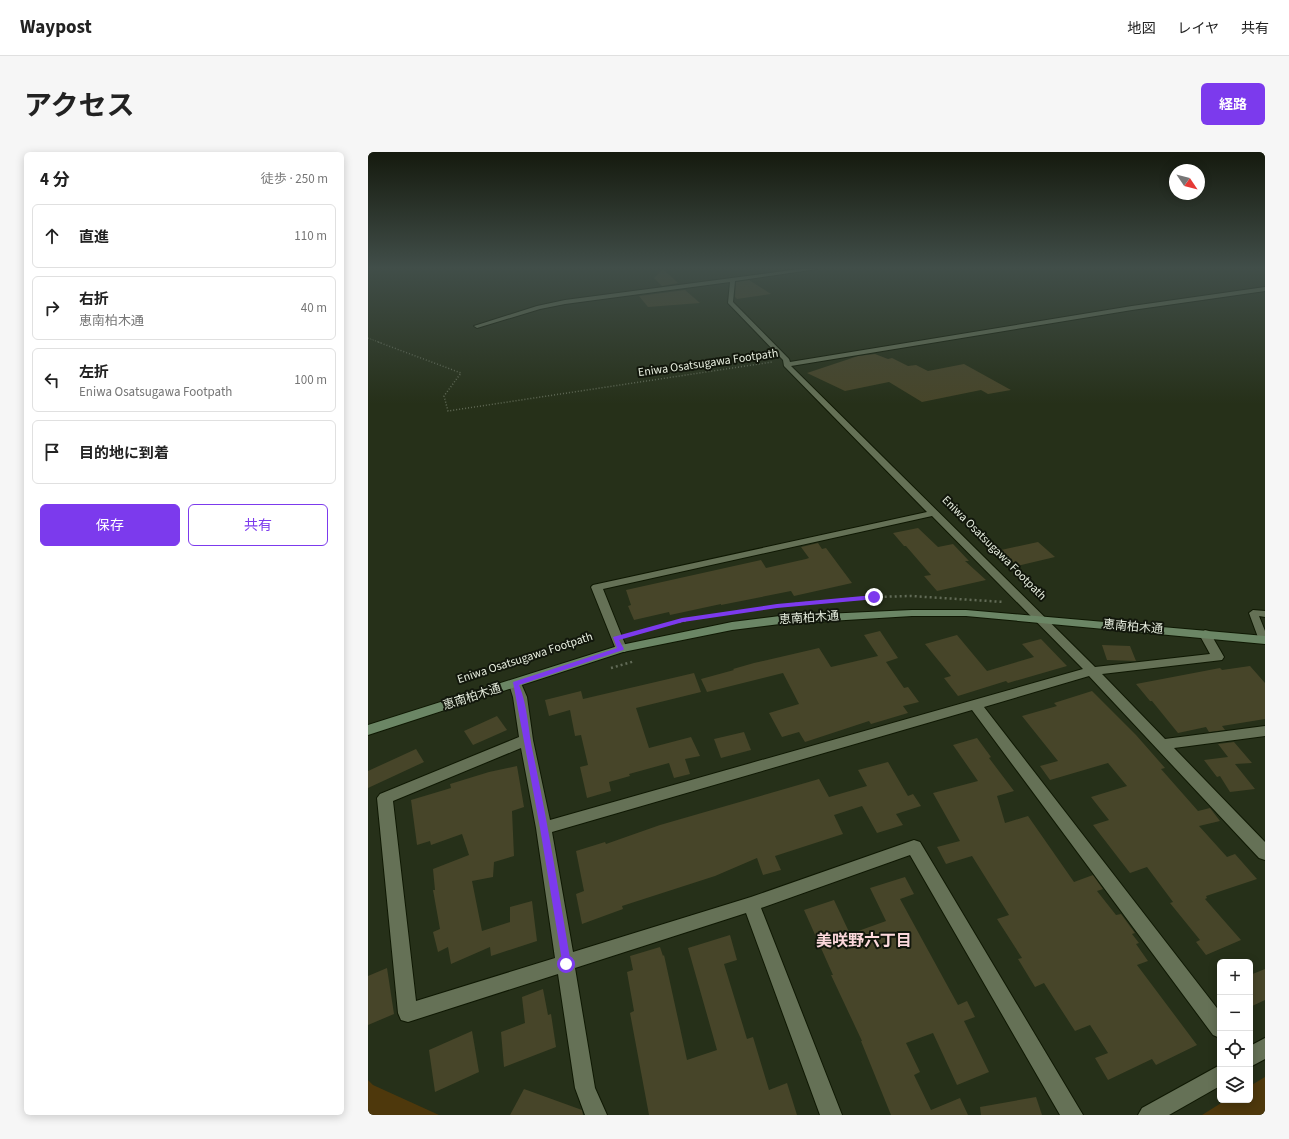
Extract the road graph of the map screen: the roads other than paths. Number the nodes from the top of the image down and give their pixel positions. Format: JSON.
{"nodes":[{"id":1,"x":516,"y":314,"type":"edge"},
{"id":2,"x":741,"y":314,"type":"edge"},
{"id":3,"x":1095,"y":314,"type":"edge"},
{"id":4,"x":477,"y":326,"type":"dead end"},
{"id":5,"x":786,"y":363,"type":"junction"},
{"id":6,"x":934,"y":513,"type":"junction"},
{"id":7,"x":1265,"y":614,"type":"edge"},
{"id":8,"x":1040,"y":619,"type":"junction"},
{"id":9,"x":1205,"y":634,"type":"junction"},
{"id":10,"x":1265,"y":640,"type":"edge"},
{"id":11,"x":621,"y":649,"type":"junction"},
{"id":12,"x":1092,"y":671,"type":"junction"},
{"id":13,"x":515,"y":684,"type":"junction"},
{"id":14,"x":976,"y":705,"type":"junction"},
{"id":15,"x":368,"y":730,"type":"edge"},
{"id":16,"x":1265,"y":731,"type":"edge"},
{"id":17,"x":526,"y":740,"type":"junction"},
{"id":18,"x":1162,"y":745,"type":"junction"},
{"id":19,"x":544,"y":828,"type":"junction"},
{"id":20,"x":1262,"y":847,"type":"edge"},
{"id":21,"x":751,"y":904,"type":"junction"},
{"id":22,"x":566,"y":964,"type":"junction"},
{"id":23,"x":1217,"y":1024,"type":"edge"},
{"id":24,"x":1265,"y":1048,"type":"edge"},
{"id":25,"x":1253,"y":1055,"type":"edge"},
{"id":26,"x":1217,"y":1077,"type":"edge"},
{"id":27,"x":596,"y":1115,"type":"edge"},
{"id":28,"x":831,"y":1115,"type":"edge"},
{"id":29,"x":1072,"y":1115,"type":"edge"},
{"id":30,"x":1149,"y":1115,"type":"edge"}],
"edges":[{"from":1,"to":4,"type":"street"},
{"from":2,"to":5,"type":"street"},
{"from":3,"to":5,"type":"street"},
{"from":5,"to":6,"type":"street"},
{"from":6,"to":8,"type":"street"},
{"from":6,"to":11,"type":"street"},
{"from":7,"to":10,"type":"lane"},
{"from":8,"to":9,"type":"street","name":"恵南柏木通"},
{"from":8,"to":11,"type":"street","name":"恵南柏木通"},
{"from":8,"to":12,"type":"street"},
{"from":9,"to":10,"type":"street","name":"恵南柏木通"},
{"from":9,"to":12,"type":"street"},
{"from":11,"to":13,"type":"street","name":"恵南柏木通"},
{"from":12,"to":14,"type":"street"},
{"from":12,"to":18,"type":"street"},
{"from":13,"to":15,"type":"street","name":"恵南柏木通"},
{"from":13,"to":17,"type":"street"},
{"from":14,"to":19,"type":"street"},
{"from":14,"to":23,"type":"street"},
{"from":16,"to":18,"type":"street"},
{"from":17,"to":19,"type":"street"},
{"from":17,"to":22,"type":"street"},
{"from":18,"to":20,"type":"street"},
{"from":19,"to":22,"type":"street"},
{"from":21,"to":22,"type":"street"},
{"from":21,"to":28,"type":"street"},
{"from":21,"to":29,"type":"street"},
{"from":22,"to":27,"type":"street"},
{"from":24,"to":25,"type":"street"},
{"from":26,"to":30,"type":"street"}]}
